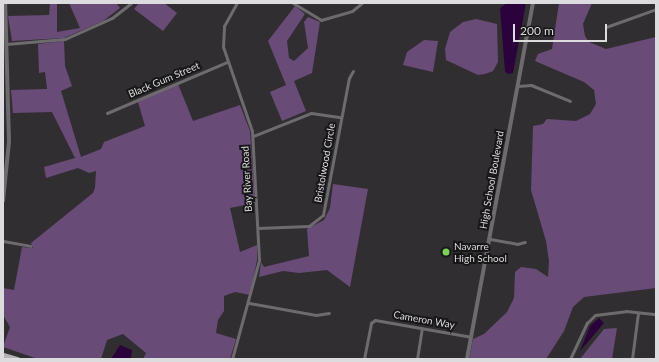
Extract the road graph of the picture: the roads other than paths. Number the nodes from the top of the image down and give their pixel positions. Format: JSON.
{"nodes":[{"id":1,"x":5,"y":3,"type":"edge"},
{"id":2,"x":131,"y":3,"type":"edge"},
{"id":3,"x":237,"y":3,"type":"edge"},
{"id":4,"x":293,"y":3,"type":"edge"},
{"id":5,"x":362,"y":3,"type":"edge"},
{"id":6,"x":533,"y":3,"type":"edge"},
{"id":7,"x":656,"y":9,"type":"edge"},
{"id":8,"x":606,"y":27,"type":"dead end"},
{"id":9,"x":6,"y":44,"type":"junction"},
{"id":10,"x":227,"y":62,"type":"junction"},
{"id":11,"x":353,"y":71,"type":"dead end"},
{"id":12,"x":518,"y":86,"type":"junction"},
{"id":13,"x":570,"y":101,"type":"dead end"},
{"id":14,"x":107,"y":113,"type":"dead end"},
{"id":15,"x":341,"y":117,"type":"junction"},
{"id":16,"x":253,"y":136,"type":"junction"},
{"id":17,"x":3,"y":157,"type":"edge"},
{"id":18,"x":8,"y":158,"type":"junction"},
{"id":19,"x":3,"y":201,"type":"edge"},
{"id":20,"x":258,"y":228,"type":"junction"},
{"id":21,"x":490,"y":239,"type":"junction"},
{"id":22,"x":3,"y":241,"type":"edge"},
{"id":23,"x":525,"y":242,"type":"dead end"},
{"id":24,"x":31,"y":246,"type":"dead end"},
{"id":25,"x":250,"y":303,"type":"junction"},
{"id":26,"x":329,"y":313,"type":"dead end"},
{"id":27,"x":638,"y":313,"type":"junction"},
{"id":28,"x":656,"y":314,"type":"edge"},
{"id":29,"x":422,"y":328,"type":"junction"},
{"id":30,"x":471,"y":337,"type":"junction"},
{"id":31,"x":3,"y":355,"type":"edge"},
{"id":32,"x":17,"y":359,"type":"edge"},
{"id":33,"x":232,"y":359,"type":"edge"},
{"id":34,"x":364,"y":359,"type":"edge"},
{"id":35,"x":417,"y":359,"type":"edge"},
{"id":36,"x":467,"y":359,"type":"edge"},
{"id":37,"x":570,"y":359,"type":"edge"},
{"id":38,"x":632,"y":359,"type":"edge"}],
"edges":[{"from":1,"to":9,"type":"street"},
{"from":2,"to":9,"type":"street"},
{"from":3,"to":10,"type":"street","name":"Bay River Road"},
{"from":4,"to":5,"type":"street"},
{"from":6,"to":12,"type":"street","name":"High School Boulevard"},
{"from":7,"to":8,"type":"street"},
{"from":9,"to":18,"type":"street"},
{"from":10,"to":14,"type":"street","name":"Black Gum Street"},
{"from":10,"to":16,"type":"street","name":"Bay River Road"},
{"from":11,"to":15,"type":"street","name":"Bristolwood Circle"},
{"from":12,"to":13,"type":"street"},
{"from":12,"to":21,"type":"street","name":"High School Boulevard"},
{"from":15,"to":16,"type":"street"},
{"from":15,"to":20,"type":"street","name":"Bristolwood Circle"},
{"from":16,"to":20,"type":"street","name":"Bay River Road"},
{"from":17,"to":18,"type":"street"},
{"from":18,"to":19,"type":"street"},
{"from":20,"to":25,"type":"street","name":"Bay River Road"},
{"from":21,"to":23,"type":"street"},
{"from":21,"to":30,"type":"street","name":"High School Boulevard"},
{"from":22,"to":24,"type":"street"},
{"from":25,"to":26,"type":"street"},
{"from":25,"to":33,"type":"street","name":"Bay River Road"},
{"from":27,"to":28,"type":"street"},
{"from":27,"to":37,"type":"street"},
{"from":27,"to":38,"type":"street"},
{"from":29,"to":30,"type":"street","name":"Cameron Way"},
{"from":29,"to":34,"type":"street","name":"Cameron Way"},
{"from":29,"to":35,"type":"street"},
{"from":30,"to":36,"type":"street","name":"High School Boulevard"},
{"from":31,"to":32,"type":"highway"}]}
